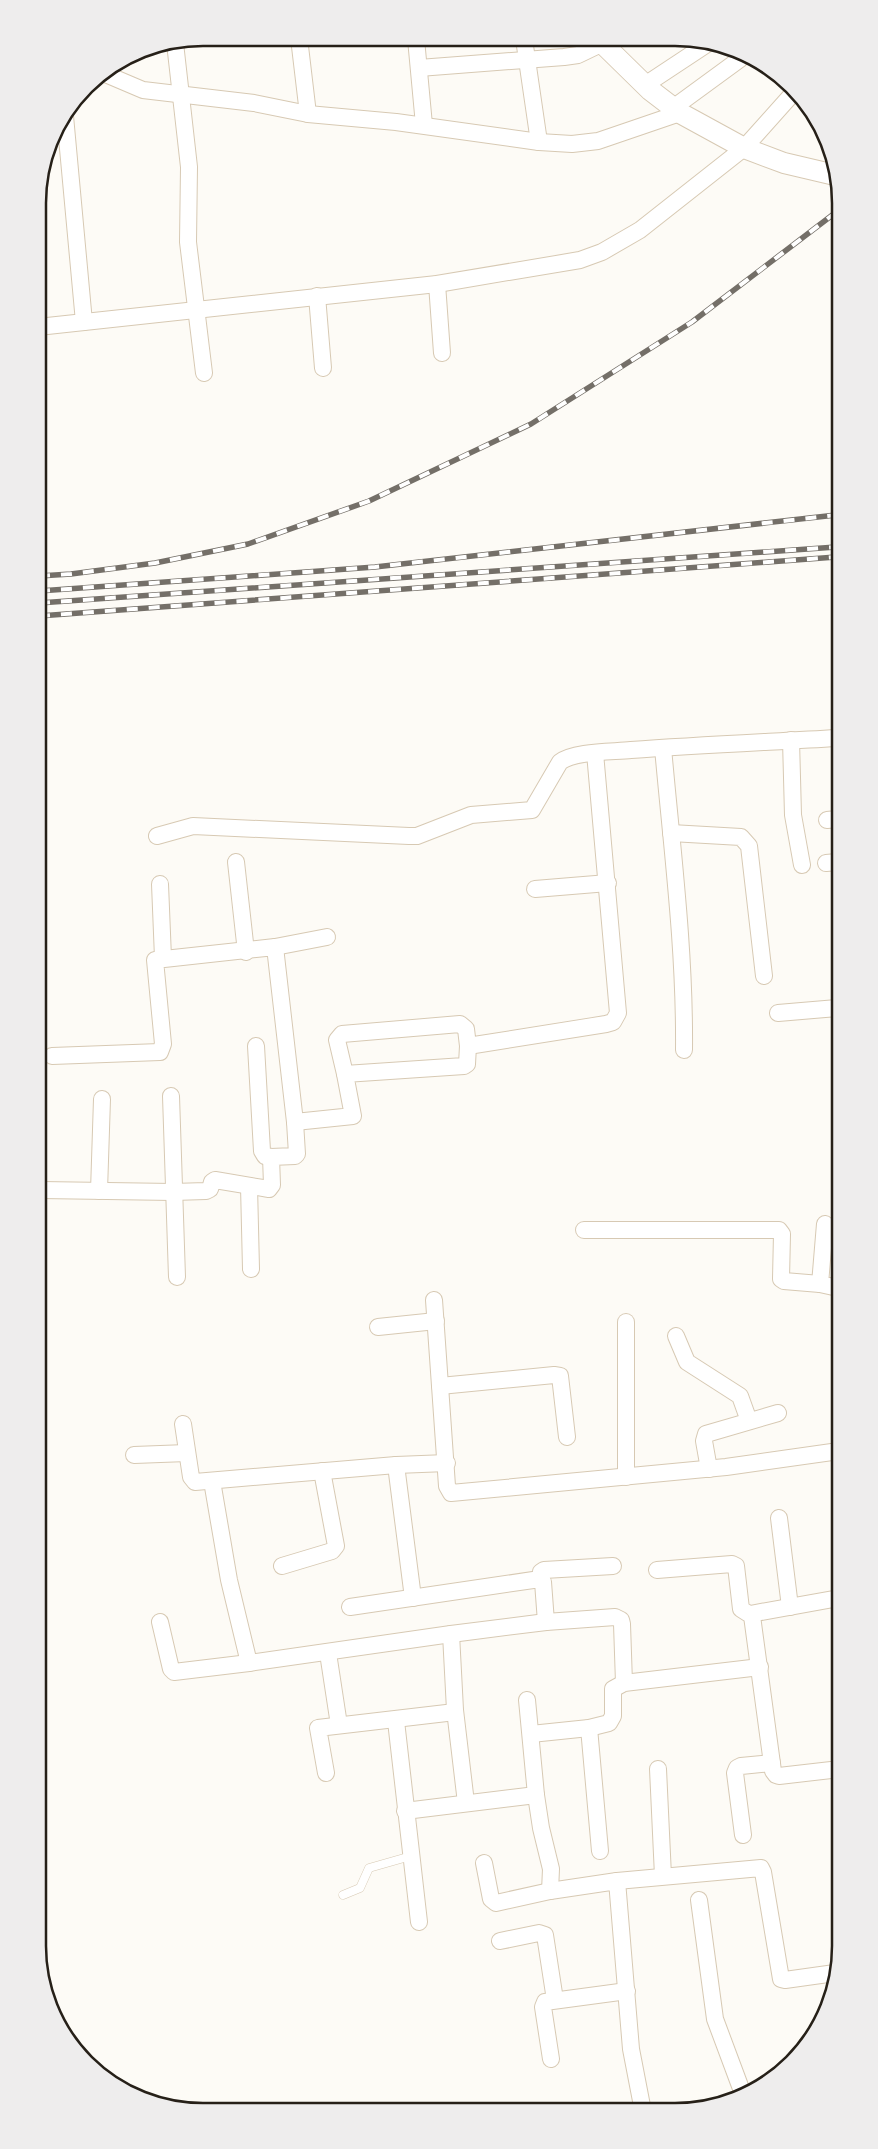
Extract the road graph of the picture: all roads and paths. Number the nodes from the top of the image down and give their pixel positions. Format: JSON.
{"nodes":[{"id":1,"x":300,"y":46,"type":"edge"},
{"id":2,"x":417,"y":46,"type":"edge"},
{"id":3,"x":525,"y":46,"type":"edge"},
{"id":4,"x":594,"y":46,"type":"edge"},
{"id":5,"x":605,"y":46,"type":"edge"},
{"id":6,"x":176,"y":49,"type":"edge"},
{"id":7,"x":700,"y":49,"type":"edge"},
{"id":8,"x":527,"y":59,"type":"junction"},
{"id":9,"x":740,"y":60,"type":"dead end"},
{"id":10,"x":419,"y":68,"type":"junction"},
{"id":11,"x":111,"y":77,"type":"edge"},
{"id":12,"x":645,"y":85,"type":"junction"},
{"id":13,"x":182,"y":95,"type":"junction"},
{"id":14,"x":790,"y":97,"type":"edge"},
{"id":15,"x":677,"y":110,"type":"junction"},
{"id":16,"x":308,"y":114,"type":"junction"},
{"id":17,"x":424,"y":125,"type":"junction"},
{"id":18,"x":66,"y":127,"type":"edge"},
{"id":19,"x":539,"y":142,"type":"junction"},
{"id":20,"x":744,"y":148,"type":"junction"},
{"id":21,"x":828,"y":173,"type":"edge"},
{"id":22,"x":437,"y":284,"type":"junction"},
{"id":23,"x":317,"y":296,"type":"junction"},
{"id":24,"x":196,"y":311,"type":"junction"},
{"id":25,"x":84,"y":322,"type":"junction"},
{"id":26,"x":47,"y":327,"type":"edge"},
{"id":27,"x":442,"y":353,"type":"dead end"},
{"id":28,"x":324,"y":368,"type":"dead end"},
{"id":29,"x":204,"y":373,"type":"dead end"},
{"id":30,"x":832,"y":738,"type":"edge"},
{"id":31,"x":791,"y":740,"type":"junction"},
{"id":32,"x":663,"y":748,"type":"junction"},
{"id":33,"x":595,"y":753,"type":"junction"},
{"id":34,"x":671,"y":833,"type":"junction"},
{"id":35,"x":157,"y":836,"type":"dead end"},
{"id":36,"x":236,"y":862,"type":"dead end"},
{"id":37,"x":802,"y":865,"type":"dead end"},
{"id":38,"x":608,"y":883,"type":"junction"},
{"id":39,"x":160,"y":884,"type":"dead end"},
{"id":40,"x":535,"y":889,"type":"dead end"},
{"id":41,"x":327,"y":937,"type":"dead end"},
{"id":42,"x":274,"y":947,"type":"junction"},
{"id":43,"x":246,"y":952,"type":"junction"},
{"id":44,"x":163,"y":958,"type":"junction"},
{"id":45,"x":764,"y":976,"type":"dead end"},
{"id":46,"x":832,"y":1008,"type":"edge"},
{"id":47,"x":778,"y":1013,"type":"dead end"},
{"id":48,"x":256,"y":1046,"type":"dead end"},
{"id":49,"x":468,"y":1046,"type":"junction"},
{"id":50,"x":684,"y":1050,"type":"dead end"},
{"id":51,"x":52,"y":1056,"type":"dead end"},
{"id":52,"x":345,"y":1074,"type":"junction"},
{"id":53,"x":171,"y":1096,"type":"dead end"},
{"id":54,"x":102,"y":1099,"type":"dead end"},
{"id":55,"x":294,"y":1122,"type":"junction"},
{"id":56,"x":271,"y":1158,"type":"junction"},
{"id":57,"x":249,"y":1186,"type":"junction"},
{"id":58,"x":46,"y":1190,"type":"edge"},
{"id":59,"x":99,"y":1191,"type":"junction"},
{"id":60,"x":173,"y":1192,"type":"junction"},
{"id":61,"x":825,"y":1224,"type":"dead end"},
{"id":62,"x":584,"y":1230,"type":"dead end"},
{"id":63,"x":251,"y":1269,"type":"dead end"},
{"id":64,"x":177,"y":1277,"type":"dead end"},
{"id":65,"x":820,"y":1284,"type":"junction"},
{"id":66,"x":831,"y":1287,"type":"edge"},
{"id":67,"x":434,"y":1300,"type":"dead end"},
{"id":68,"x":436,"y":1321,"type":"junction"},
{"id":69,"x":626,"y":1322,"type":"dead end"},
{"id":70,"x":378,"y":1327,"type":"dead end"},
{"id":71,"x":676,"y":1336,"type":"dead end"},
{"id":72,"x":440,"y":1386,"type":"junction"},
{"id":73,"x":778,"y":1413,"type":"dead end"},
{"id":74,"x":749,"y":1421,"type":"junction"},
{"id":75,"x":183,"y":1424,"type":"dead end"},
{"id":76,"x":567,"y":1437,"type":"dead end"},
{"id":77,"x":188,"y":1453,"type":"junction"},
{"id":78,"x":831,"y":1453,"type":"edge"},
{"id":79,"x":134,"y":1456,"type":"dead end"},
{"id":80,"x":447,"y":1463,"type":"junction"},
{"id":81,"x":396,"y":1465,"type":"junction"},
{"id":82,"x":709,"y":1469,"type":"junction"},
{"id":83,"x":322,"y":1471,"type":"junction"},
{"id":84,"x":626,"y":1477,"type":"junction"},
{"id":85,"x":212,"y":1481,"type":"junction"},
{"id":86,"x":779,"y":1518,"type":"dead end"},
{"id":87,"x":282,"y":1566,"type":"dead end"},
{"id":88,"x":613,"y":1566,"type":"dead end"},
{"id":89,"x":656,"y":1570,"type":"dead end"},
{"id":90,"x":542,"y":1580,"type":"junction"},
{"id":91,"x":413,"y":1598,"type":"junction"},
{"id":92,"x":831,"y":1599,"type":"edge"},
{"id":93,"x":350,"y":1607,"type":"dead end"},
{"id":94,"x":790,"y":1607,"type":"junction"},
{"id":95,"x":750,"y":1614,"type":"junction"},
{"id":96,"x":160,"y":1622,"type":"dead end"},
{"id":97,"x":546,"y":1622,"type":"junction"},
{"id":98,"x":451,"y":1634,"type":"junction"},
{"id":99,"x":328,"y":1653,"type":"junction"},
{"id":100,"x":249,"y":1663,"type":"junction"},
{"id":101,"x":760,"y":1667,"type":"junction"},
{"id":102,"x":624,"y":1683,"type":"junction"},
{"id":103,"x":527,"y":1700,"type":"dead end"},
{"id":104,"x":455,"y":1712,"type":"junction"},
{"id":105,"x":396,"y":1720,"type":"junction"},
{"id":106,"x":339,"y":1725,"type":"junction"},
{"id":107,"x":589,"y":1728,"type":"junction"},
{"id":108,"x":531,"y":1734,"type":"junction"},
{"id":109,"x":772,"y":1763,"type":"junction"},
{"id":110,"x":658,"y":1769,"type":"dead end"},
{"id":111,"x":831,"y":1770,"type":"edge"},
{"id":112,"x":326,"y":1773,"type":"dead end"},
{"id":113,"x":536,"y":1795,"type":"junction"},
{"id":114,"x":466,"y":1803,"type":"junction"},
{"id":115,"x":405,"y":1811,"type":"junction"},
{"id":116,"x":743,"y":1835,"type":"dead end"},
{"id":117,"x":600,"y":1851,"type":"dead end"},
{"id":118,"x":411,"y":1856,"type":"junction"},
{"id":119,"x":484,"y":1863,"type":"dead end"},
{"id":120,"x":663,"y":1876,"type":"junction"},
{"id":121,"x":617,"y":1880,"type":"junction"},
{"id":122,"x":550,"y":1891,"type":"junction"},
{"id":123,"x":343,"y":1895,"type":"dead end"},
{"id":124,"x":699,"y":1900,"type":"dead end"},
{"id":125,"x":419,"y":1922,"type":"dead end"},
{"id":126,"x":500,"y":1941,"type":"dead end"},
{"id":127,"x":829,"y":1974,"type":"edge"},
{"id":128,"x":626,"y":1991,"type":"junction"},
{"id":129,"x":555,"y":2000,"type":"junction"},
{"id":130,"x":551,"y":2059,"type":"dead end"},
{"id":131,"x":742,"y":2088,"type":"edge"},
{"id":132,"x":641,"y":2103,"type":"edge"}],
"edges":[{"from":1,"to":16,"type":"street"},
{"from":2,"to":10,"type":"street"},
{"from":3,"to":8,"type":"street"},
{"from":4,"to":8,"type":"street"},
{"from":5,"to":12,"type":"street"},
{"from":6,"to":13,"type":"street"},
{"from":7,"to":12,"type":"street"},
{"from":8,"to":10,"type":"street"},
{"from":8,"to":19,"type":"street"},
{"from":9,"to":15,"type":"street"},
{"from":10,"to":17,"type":"street"},
{"from":11,"to":13,"type":"street"},
{"from":12,"to":15,"type":"street"},
{"from":13,"to":16,"type":"street"},
{"from":13,"to":24,"type":"street"},
{"from":14,"to":20,"type":"street"},
{"from":15,"to":19,"type":"street"},
{"from":15,"to":20,"type":"street"},
{"from":16,"to":17,"type":"street"},
{"from":17,"to":19,"type":"street"},
{"from":18,"to":25,"type":"street"},
{"from":20,"to":21,"type":"street"},
{"from":20,"to":22,"type":"street"},
{"from":22,"to":23,"type":"street"},
{"from":22,"to":27,"type":"street"},
{"from":23,"to":24,"type":"street"},
{"from":23,"to":28,"type":"street"},
{"from":24,"to":25,"type":"street"},
{"from":24,"to":29,"type":"street"},
{"from":25,"to":26,"type":"street"},
{"from":30,"to":31,"type":"street"},
{"from":31,"to":32,"type":"street"},
{"from":31,"to":37,"type":"street"},
{"from":32,"to":33,"type":"street"},
{"from":32,"to":34,"type":"street"},
{"from":33,"to":35,"type":"street"},
{"from":33,"to":38,"type":"street"},
{"from":34,"to":45,"type":"street"},
{"from":34,"to":50,"type":"street"},
{"from":36,"to":43,"type":"street"},
{"from":38,"to":40,"type":"street"},
{"from":38,"to":49,"type":"street"},
{"from":39,"to":44,"type":"street"},
{"from":41,"to":42,"type":"street"},
{"from":42,"to":43,"type":"street"},
{"from":42,"to":55,"type":"street"},
{"from":43,"to":44,"type":"street"},
{"from":44,"to":51,"type":"street"},
{"from":46,"to":47,"type":"street"},
{"from":48,"to":56,"type":"street"},
{"from":49,"to":52,"type":"street"},
{"from":49,"to":52,"type":"street"},
{"from":52,"to":55,"type":"street"},
{"from":53,"to":60,"type":"street"},
{"from":54,"to":59,"type":"street"},
{"from":55,"to":56,"type":"street"},
{"from":56,"to":57,"type":"street"},
{"from":57,"to":60,"type":"street"},
{"from":57,"to":63,"type":"street"},
{"from":58,"to":59,"type":"street"},
{"from":59,"to":60,"type":"street"},
{"from":60,"to":64,"type":"street"},
{"from":61,"to":65,"type":"street"},
{"from":62,"to":65,"type":"street"},
{"from":65,"to":66,"type":"street"},
{"from":67,"to":68,"type":"street"},
{"from":68,"to":70,"type":"street"},
{"from":68,"to":72,"type":"street"},
{"from":69,"to":84,"type":"street"},
{"from":71,"to":74,"type":"street"},
{"from":72,"to":76,"type":"street"},
{"from":72,"to":80,"type":"street"},
{"from":73,"to":74,"type":"street"},
{"from":74,"to":82,"type":"street"},
{"from":75,"to":77,"type":"street"},
{"from":77,"to":79,"type":"street"},
{"from":77,"to":85,"type":"street"},
{"from":78,"to":82,"type":"street"},
{"from":80,"to":81,"type":"street"},
{"from":80,"to":84,"type":"street"},
{"from":81,"to":83,"type":"street"},
{"from":81,"to":91,"type":"street"},
{"from":82,"to":84,"type":"street"},
{"from":83,"to":85,"type":"street"},
{"from":83,"to":87,"type":"street"},
{"from":85,"to":100,"type":"street"},
{"from":86,"to":94,"type":"street"},
{"from":88,"to":90,"type":"street"},
{"from":89,"to":95,"type":"street"},
{"from":90,"to":91,"type":"street"},
{"from":90,"to":97,"type":"street"},
{"from":91,"to":93,"type":"street"},
{"from":92,"to":94,"type":"street"},
{"from":94,"to":95,"type":"street"},
{"from":95,"to":101,"type":"street"},
{"from":96,"to":100,"type":"street"},
{"from":97,"to":98,"type":"street"},
{"from":97,"to":102,"type":"street"},
{"from":98,"to":99,"type":"street"},
{"from":98,"to":104,"type":"street"},
{"from":99,"to":100,"type":"street"},
{"from":99,"to":106,"type":"street"},
{"from":101,"to":102,"type":"street"},
{"from":101,"to":109,"type":"street"},
{"from":102,"to":107,"type":"street"},
{"from":103,"to":108,"type":"street"},
{"from":104,"to":105,"type":"street"},
{"from":104,"to":114,"type":"street"},
{"from":105,"to":106,"type":"street"},
{"from":105,"to":115,"type":"street"},
{"from":106,"to":112,"type":"street"},
{"from":107,"to":108,"type":"street"},
{"from":107,"to":117,"type":"street"},
{"from":108,"to":113,"type":"street"},
{"from":109,"to":111,"type":"street"},
{"from":109,"to":116,"type":"street"},
{"from":110,"to":120,"type":"street"},
{"from":113,"to":114,"type":"street"},
{"from":113,"to":122,"type":"street"},
{"from":114,"to":115,"type":"street"},
{"from":115,"to":118,"type":"street"},
{"from":118,"to":123,"type":"lane"},
{"from":118,"to":125,"type":"street"},
{"from":119,"to":122,"type":"street"},
{"from":120,"to":121,"type":"street"},
{"from":120,"to":127,"type":"street"},
{"from":121,"to":122,"type":"street"},
{"from":121,"to":128,"type":"street"},
{"from":124,"to":131,"type":"street"},
{"from":126,"to":129,"type":"street"},
{"from":128,"to":129,"type":"street"},
{"from":128,"to":132,"type":"street"},
{"from":129,"to":130,"type":"street"}]}
